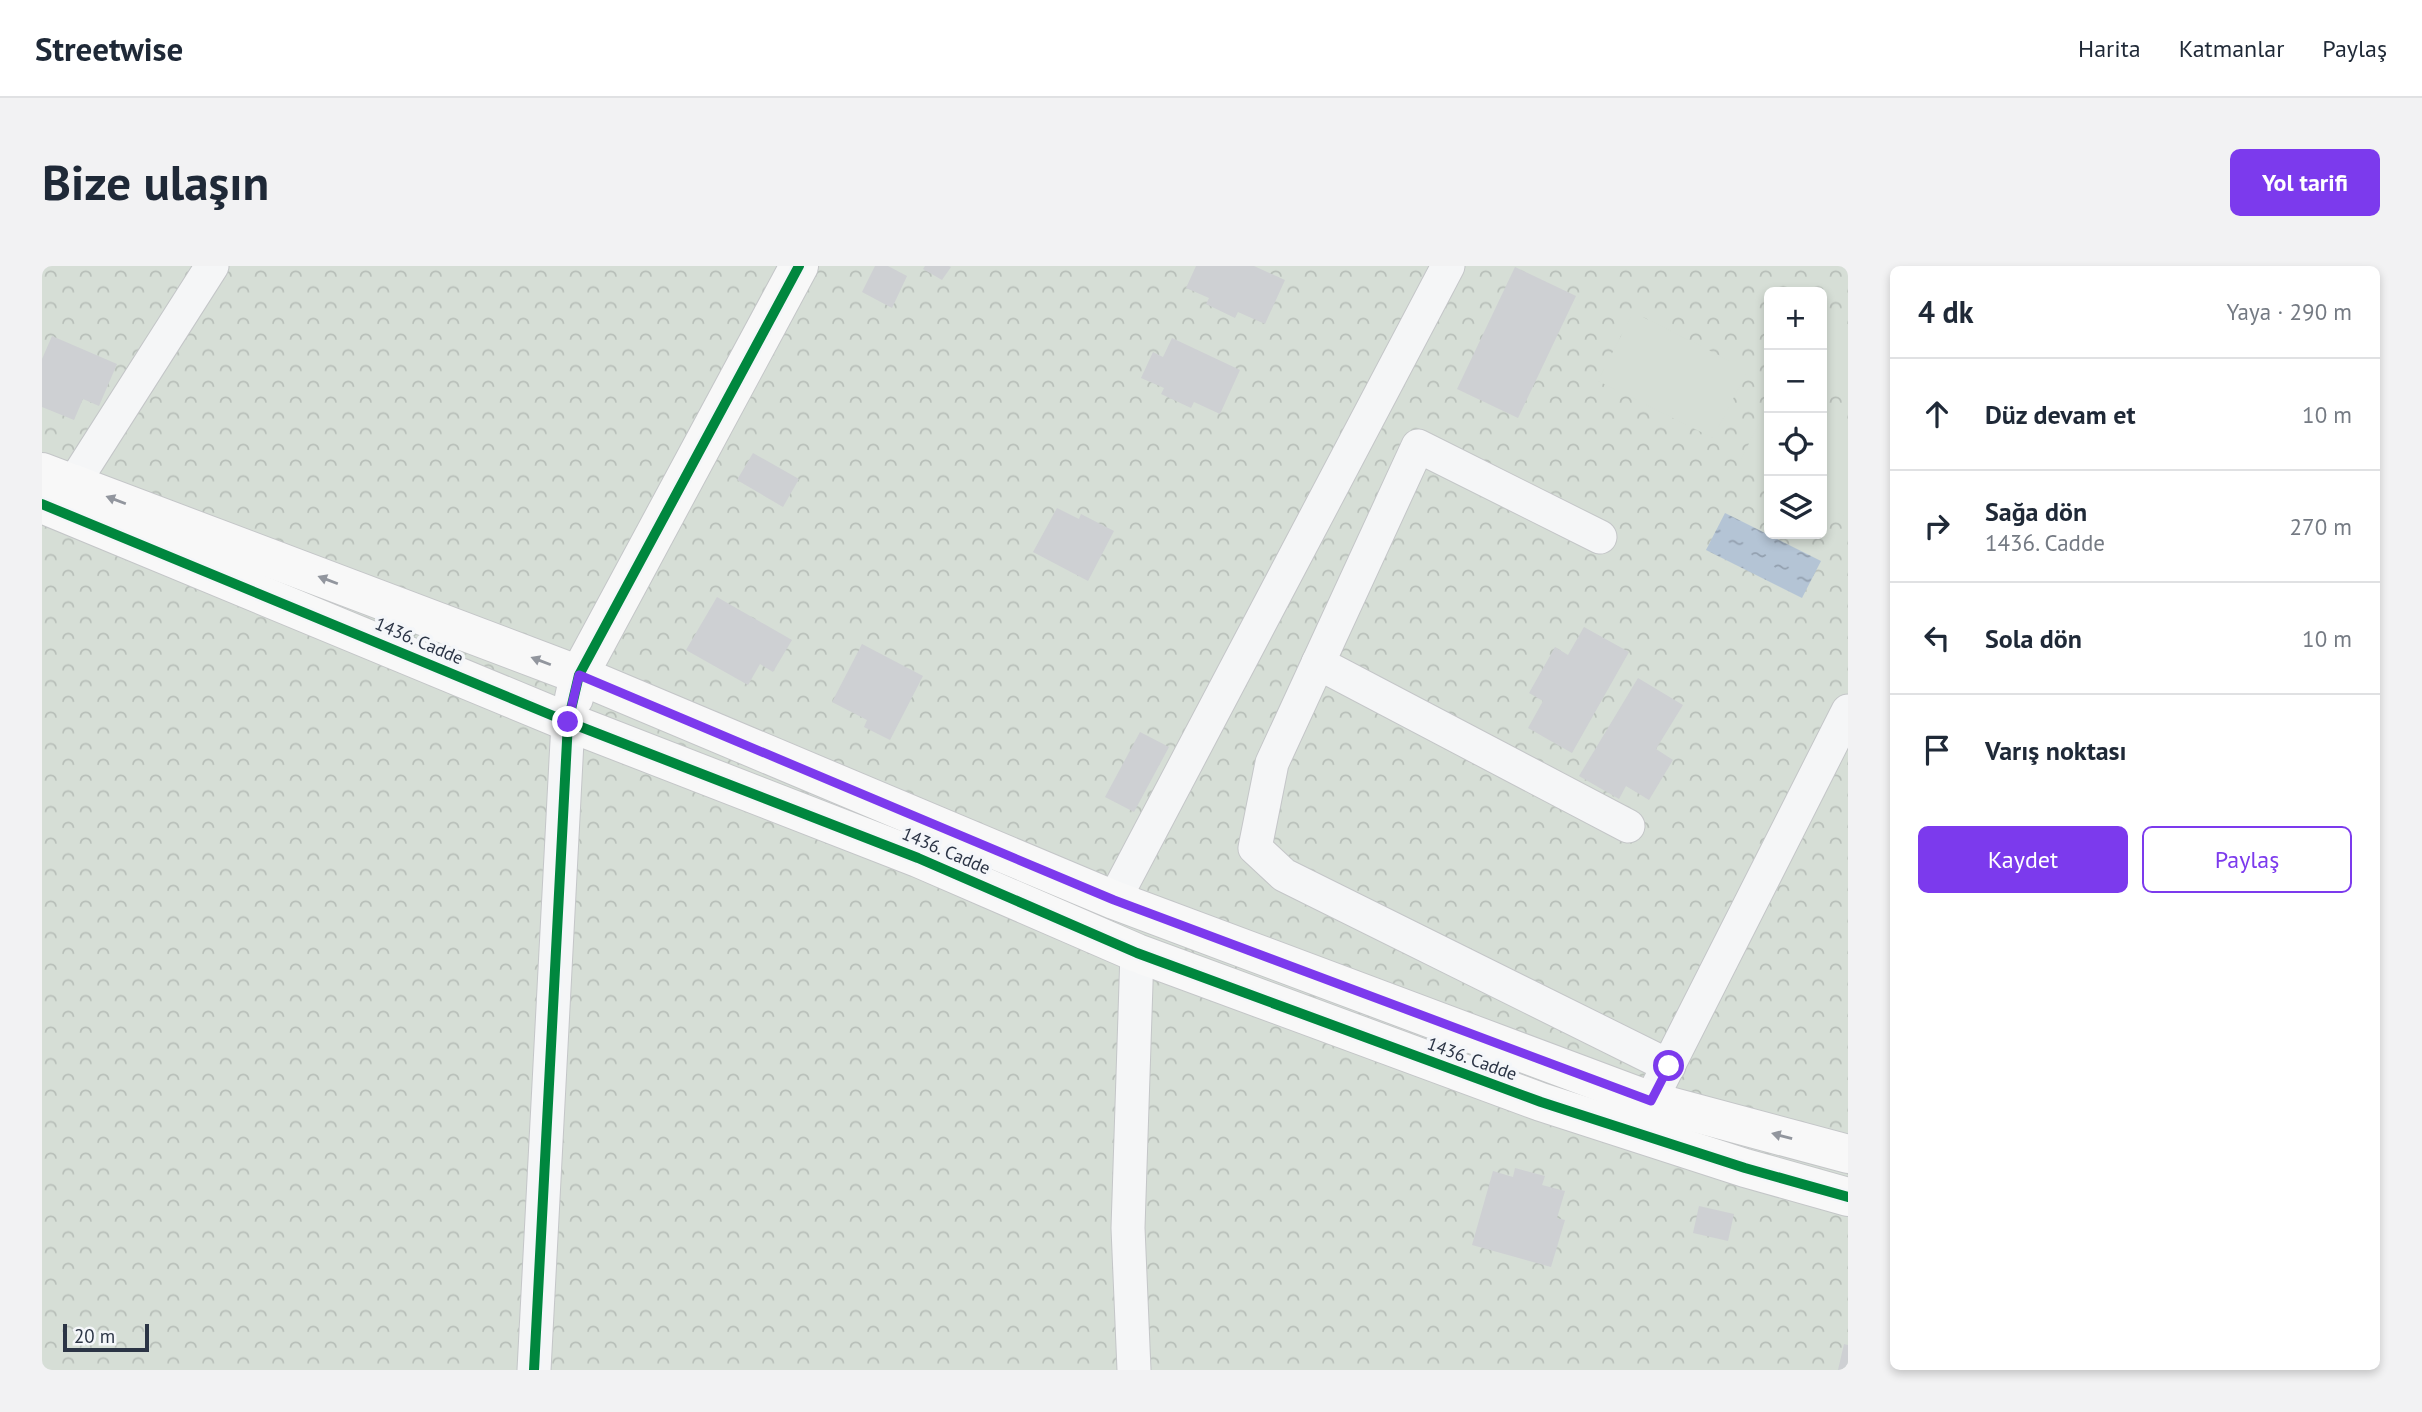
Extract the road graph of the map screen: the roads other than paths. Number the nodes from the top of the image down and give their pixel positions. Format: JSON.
{"nodes":[{"id":1,"x":212,"y":266,"type":"edge"},
{"id":2,"x":799,"y":266,"type":"edge"},
{"id":3,"x":1448,"y":266,"type":"edge"},
{"id":4,"x":52,"y":486,"type":"edge"},
{"id":5,"x":1600,"y":537,"type":"dead end"},
{"id":6,"x":1318,"y":663,"type":"junction"},
{"id":7,"x":579,"y":675,"type":"junction"},
{"id":8,"x":1848,"y":711,"type":"edge"},
{"id":9,"x":568,"y":722,"type":"junction"},
{"id":10,"x":1628,"y":826,"type":"dead end"},
{"id":11,"x":1114,"y":900,"type":"junction"},
{"id":12,"x":1137,"y":953,"type":"junction"},
{"id":13,"x":1669,"y":1066,"type":"junction"},
{"id":14,"x":1651,"y":1101,"type":"junction"},
{"id":15,"x":1848,"y":1154,"type":"edge"},
{"id":16,"x":1848,"y":1197,"type":"edge"},
{"id":17,"x":534,"y":1370,"type":"edge"},
{"id":18,"x":1134,"y":1370,"type":"edge"}],
"edges":[{"from":1,"to":4,"type":"street"},
{"from":2,"to":7,"type":"street"},
{"from":3,"to":11,"type":"street"},
{"from":7,"to":4,"type":"street","name":"1436. Cadde","one_way":true},
{"from":4,"to":9,"type":"street","name":"1436. Cadde"},
{"from":5,"to":6,"type":"street"},
{"from":6,"to":10,"type":"street"},
{"from":6,"to":13,"type":"street"},
{"from":7,"to":9,"type":"street"},
{"from":7,"to":11,"type":"street","name":"1436. Cadde"},
{"from":8,"to":13,"type":"street"},
{"from":9,"to":12,"type":"street","name":"1436. Cadde"},
{"from":9,"to":17,"type":"street"},
{"from":11,"to":14,"type":"street","name":"1436. Cadde"},
{"from":12,"to":16,"type":"street","name":"1436. Cadde"},
{"from":12,"to":18,"type":"street"},
{"from":13,"to":14,"type":"street"},
{"from":15,"to":14,"type":"street","name":"1436. Cadde","one_way":true}]}
